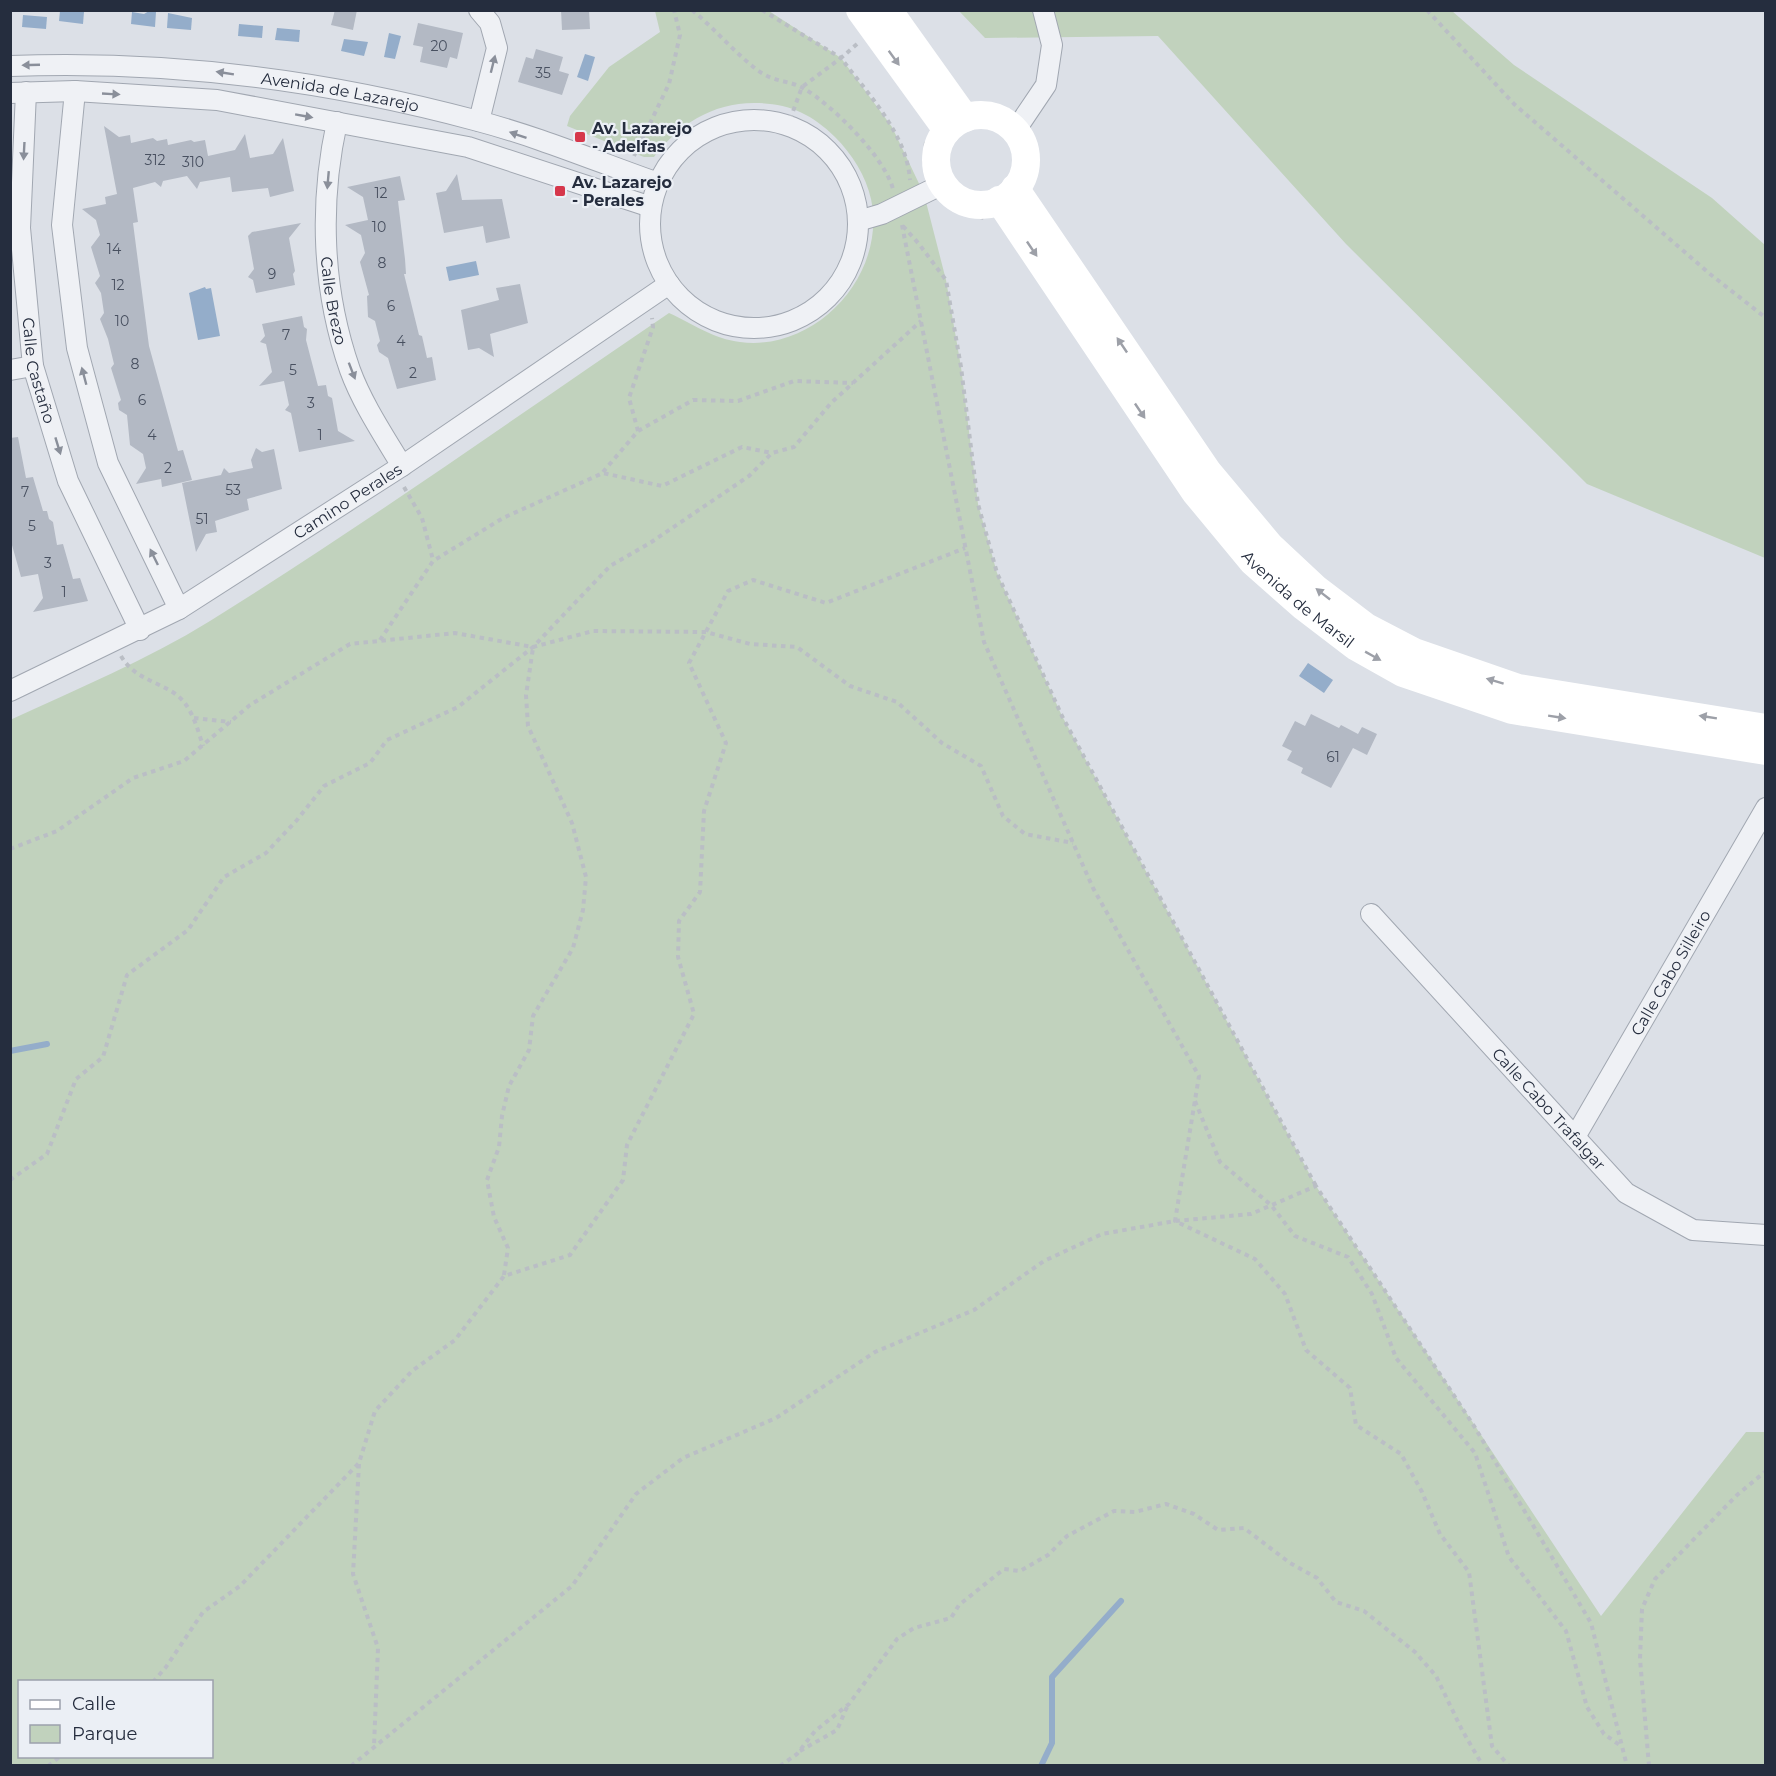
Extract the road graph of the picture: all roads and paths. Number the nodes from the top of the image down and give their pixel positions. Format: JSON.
{"nodes":[{"id":1,"x":478,"y":10,"type":"edge"},
{"id":2,"x":674,"y":10,"type":"edge"},
{"id":3,"x":692,"y":10,"type":"edge"},
{"id":4,"x":762,"y":10,"type":"edge"},
{"id":5,"x":860,"y":10,"type":"edge"},
{"id":6,"x":888,"y":10,"type":"edge"},
{"id":7,"x":1043,"y":10,"type":"edge"},
{"id":8,"x":1427,"y":10,"type":"edge"},
{"id":9,"x":858,"y":43,"type":"dead end"},
{"id":10,"x":841,"y":58,"type":"junction"},
{"id":11,"x":10,"y":66,"type":"edge"},
{"id":12,"x":802,"y":87,"type":"junction"},
{"id":13,"x":19,"y":92,"type":"edge"},
{"id":14,"x":75,"y":92,"type":"junction"},
{"id":15,"x":964,"y":118,"type":"junction"},
{"id":16,"x":479,"y":121,"type":"junction"},
{"id":17,"x":337,"y":122,"type":"junction"},
{"id":18,"x":788,"y":125,"type":"junction"},
{"id":19,"x":1019,"y":126,"type":"junction"},
{"id":20,"x":632,"y":160,"type":"dead end"},
{"id":21,"x":658,"y":183,"type":"junction"},
{"id":22,"x":943,"y":184,"type":"junction"},
{"id":23,"x":1001,"y":206,"type":"junction"},
{"id":24,"x":651,"y":207,"type":"junction"},
{"id":25,"x":899,"y":209,"type":"junction"},
{"id":26,"x":858,"y":221,"type":"junction"},
{"id":27,"x":669,"y":284,"type":"junction"},
{"id":28,"x":652,"y":317,"type":"dead end"},
{"id":29,"x":1766,"y":318,"type":"edge"},
{"id":30,"x":921,"y":321,"type":"junction"},
{"id":31,"x":33,"y":366,"type":"junction"},
{"id":32,"x":10,"y":370,"type":"edge"},
{"id":33,"x":854,"y":383,"type":"junction"},
{"id":34,"x":638,"y":431,"type":"junction"},
{"id":35,"x":772,"y":453,"type":"junction"},
{"id":36,"x":399,"y":468,"type":"junction"},
{"id":37,"x":603,"y":473,"type":"junction"},
{"id":38,"x":965,"y":548,"type":"junction"},
{"id":39,"x":434,"y":561,"type":"junction"},
{"id":40,"x":180,"y":609,"type":"junction"},
{"id":41,"x":140,"y":630,"type":"junction"},
{"id":42,"x":706,"y":632,"type":"junction"},
{"id":43,"x":379,"y":641,"type":"junction"},
{"id":44,"x":113,"y":642,"type":"junction"},
{"id":45,"x":533,"y":647,"type":"junction"},
{"id":46,"x":10,"y":691,"type":"edge"},
{"id":47,"x":194,"y":718,"type":"junction"},
{"id":48,"x":231,"y":722,"type":"junction"},
{"id":49,"x":1766,"y":728,"type":"edge"},
{"id":50,"x":203,"y":746,"type":"junction"},
{"id":51,"x":1766,"y":752,"type":"edge"},
{"id":52,"x":1766,"y":808,"type":"edge"},
{"id":53,"x":1074,"y":843,"type":"junction"},
{"id":54,"x":10,"y":849,"type":"edge"},
{"id":55,"x":1371,"y":914,"type":"dead end"},
{"id":56,"x":1195,"y":1101,"type":"junction"},
{"id":57,"x":1575,"y":1137,"type":"junction"},
{"id":58,"x":10,"y":1180,"type":"edge"},
{"id":59,"x":1316,"y":1186,"type":"junction"},
{"id":60,"x":1271,"y":1205,"type":"junction"},
{"id":61,"x":1174,"y":1221,"type":"junction"},
{"id":62,"x":1766,"y":1235,"type":"edge"},
{"id":63,"x":504,"y":1276,"type":"junction"},
{"id":64,"x":359,"y":1463,"type":"junction"},
{"id":65,"x":1766,"y":1471,"type":"edge"},
{"id":66,"x":155,"y":1680,"type":"edge"},
{"id":67,"x":849,"y":1704,"type":"junction"},
{"id":68,"x":374,"y":1746,"type":"junction"},
{"id":69,"x":1621,"y":1746,"type":"junction"},
{"id":70,"x":797,"y":1754,"type":"junction"},
{"id":71,"x":351,"y":1766,"type":"edge"},
{"id":72,"x":780,"y":1766,"type":"edge"},
{"id":73,"x":1483,"y":1766,"type":"edge"},
{"id":74,"x":1509,"y":1766,"type":"edge"},
{"id":75,"x":1627,"y":1766,"type":"edge"},
{"id":76,"x":1649,"y":1766,"type":"edge"}],
"edges":[{"from":16,"to":1,"type":"street","one_way":true},
{"from":2,"to":20,"type":"path"},
{"from":3,"to":12,"type":"path"},
{"from":4,"to":10,"type":"path"},
{"from":5,"to":15,"type":"street","one_way":true},
{"from":6,"to":15,"type":"street"},
{"from":7,"to":19,"type":"street"},
{"from":8,"to":29,"type":"path"},
{"from":9,"to":10,"type":"path"},
{"from":10,"to":12,"type":"path"},
{"from":10,"to":25,"type":"path"},
{"from":16,"to":11,"type":"street","name":"Avenida de Lazarejo","one_way":true},
{"from":12,"to":18,"type":"path"},
{"from":12,"to":25,"type":"path"},
{"from":13,"to":14,"type":"street","name":"Avenida de Lazarejo"},
{"from":13,"to":31,"type":"street","name":"Calle Castaño","one_way":true},
{"from":14,"to":17,"type":"street","name":"Avenida de Lazarejo","one_way":true},
{"from":40,"to":14,"type":"street","one_way":true},
{"from":15,"to":19,"type":"street"},
{"from":15,"to":19,"type":"path"},
{"from":15,"to":22,"type":"street"},
{"from":21,"to":16,"type":"street","name":"Avenida de Lazarejo","one_way":true},
{"from":17,"to":24,"type":"street","name":"Avenida de Lazarejo"},
{"from":17,"to":36,"type":"street","name":"Calle Brezo","one_way":true},
{"from":18,"to":21,"type":"street"},
{"from":18,"to":26,"type":"street"},
{"from":19,"to":23,"type":"street"},
{"from":19,"to":23,"type":"path"},
{"from":21,"to":24,"type":"street"},
{"from":22,"to":23,"type":"street"},
{"from":22,"to":25,"type":"street"},
{"from":49,"to":23,"type":"street","name":"Avenida de Marsil","one_way":true},
{"from":23,"to":51,"type":"street","name":"Avenida de Marsil","one_way":true},
{"from":24,"to":27,"type":"street"},
{"from":25,"to":26,"type":"street"},
{"from":25,"to":30,"type":"path"},
{"from":25,"to":59,"type":"path"},
{"from":26,"to":27,"type":"street"},
{"from":27,"to":36,"type":"street","name":"Camino Perales"},
{"from":28,"to":34,"type":"path"},
{"from":30,"to":33,"type":"path"},
{"from":30,"to":38,"type":"path"},
{"from":31,"to":32,"type":"street"},
{"from":31,"to":41,"type":"street","name":"Calle Castaño","one_way":true},
{"from":33,"to":34,"type":"path"},
{"from":33,"to":35,"type":"path"},
{"from":34,"to":37,"type":"path"},
{"from":35,"to":37,"type":"path"},
{"from":35,"to":45,"type":"path"},
{"from":36,"to":39,"type":"path"},
{"from":36,"to":40,"type":"street","name":"Camino Perales"},
{"from":37,"to":39,"type":"path"},
{"from":38,"to":42,"type":"path"},
{"from":38,"to":53,"type":"path"},
{"from":39,"to":43,"type":"path"},
{"from":40,"to":41,"type":"street","name":"Camino Perales"},
{"from":41,"to":44,"type":"street","name":"Camino Perales"},
{"from":42,"to":45,"type":"path"},
{"from":42,"to":53,"type":"path"},
{"from":42,"to":63,"type":"path"},
{"from":43,"to":45,"type":"path"},
{"from":43,"to":48,"type":"path"},
{"from":44,"to":46,"type":"street","name":"Camino Perales"},
{"from":44,"to":47,"type":"path"},
{"from":45,"to":58,"type":"path"},
{"from":45,"to":63,"type":"path"},
{"from":47,"to":48,"type":"path"},
{"from":47,"to":50,"type":"path"},
{"from":48,"to":50,"type":"path"},
{"from":50,"to":54,"type":"path"},
{"from":52,"to":57,"type":"street","name":"Calle Cabo Silleiro"},
{"from":53,"to":56,"type":"path"},
{"from":55,"to":57,"type":"street","name":"Calle Cabo Trafalgar"},
{"from":56,"to":60,"type":"path"},
{"from":56,"to":61,"type":"path"},
{"from":57,"to":62,"type":"street","name":"Calle Cabo Trafalgar"},
{"from":59,"to":60,"type":"path"},
{"from":59,"to":69,"type":"path"},
{"from":60,"to":61,"type":"path"},
{"from":60,"to":69,"type":"path"},
{"from":61,"to":68,"type":"path"},
{"from":61,"to":74,"type":"path"},
{"from":63,"to":64,"type":"path"},
{"from":64,"to":66,"type":"path"},
{"from":64,"to":68,"type":"path"},
{"from":65,"to":76,"type":"path"},
{"from":67,"to":70,"type":"path"},
{"from":67,"to":70,"type":"path"},
{"from":67,"to":73,"type":"path"},
{"from":68,"to":71,"type":"path"},
{"from":69,"to":75,"type":"path"},
{"from":70,"to":72,"type":"path"}]}
